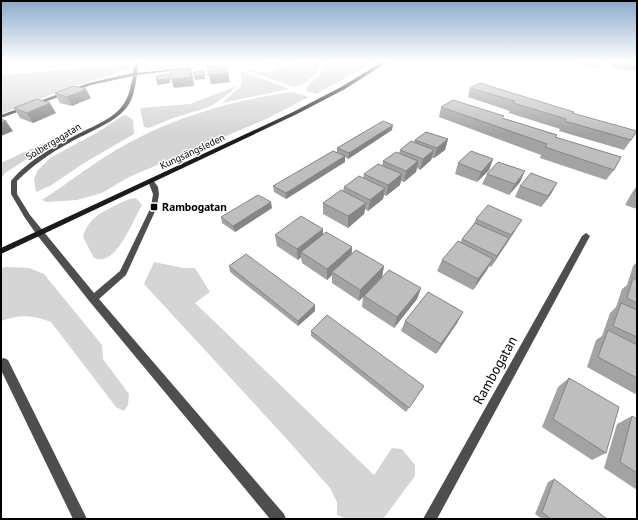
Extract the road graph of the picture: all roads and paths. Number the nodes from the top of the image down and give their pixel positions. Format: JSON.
{"nodes":[{"id":1,"x":86,"y":85,"type":"edge"},
{"id":2,"x":132,"y":85,"type":"edge"},
{"id":3,"x":347,"y":85,"type":"edge"},
{"id":4,"x":1,"y":116,"type":"edge"},
{"id":5,"x":151,"y":182,"type":"junction"},
{"id":6,"x":40,"y":233,"type":"junction"},
{"id":7,"x":586,"y":236,"type":"dead end"},
{"id":8,"x":1,"y":251,"type":"edge"},
{"id":9,"x":93,"y":299,"type":"junction"},
{"id":10,"x":1,"y":365,"type":"edge"},
{"id":11,"x":80,"y":519,"type":"edge"},
{"id":12,"x":279,"y":519,"type":"edge"},
{"id":13,"x":430,"y":519,"type":"edge"}],
"edges":[{"from":1,"to":4,"type":"street"},
{"from":2,"to":6,"type":"street","name":"Solbergagatan"},
{"from":3,"to":5,"type":"main road","name":"Kungsängsleden"},
{"from":5,"to":6,"type":"main road","name":"Kungsängsleden"},
{"from":5,"to":9,"type":"street"},
{"from":6,"to":8,"type":"main road","name":"Kungsängsleden"},
{"from":6,"to":9,"type":"street"},
{"from":7,"to":13,"type":"street","name":"Rambogatan"},
{"from":9,"to":12,"type":"street"},
{"from":10,"to":11,"type":"street"}]}
